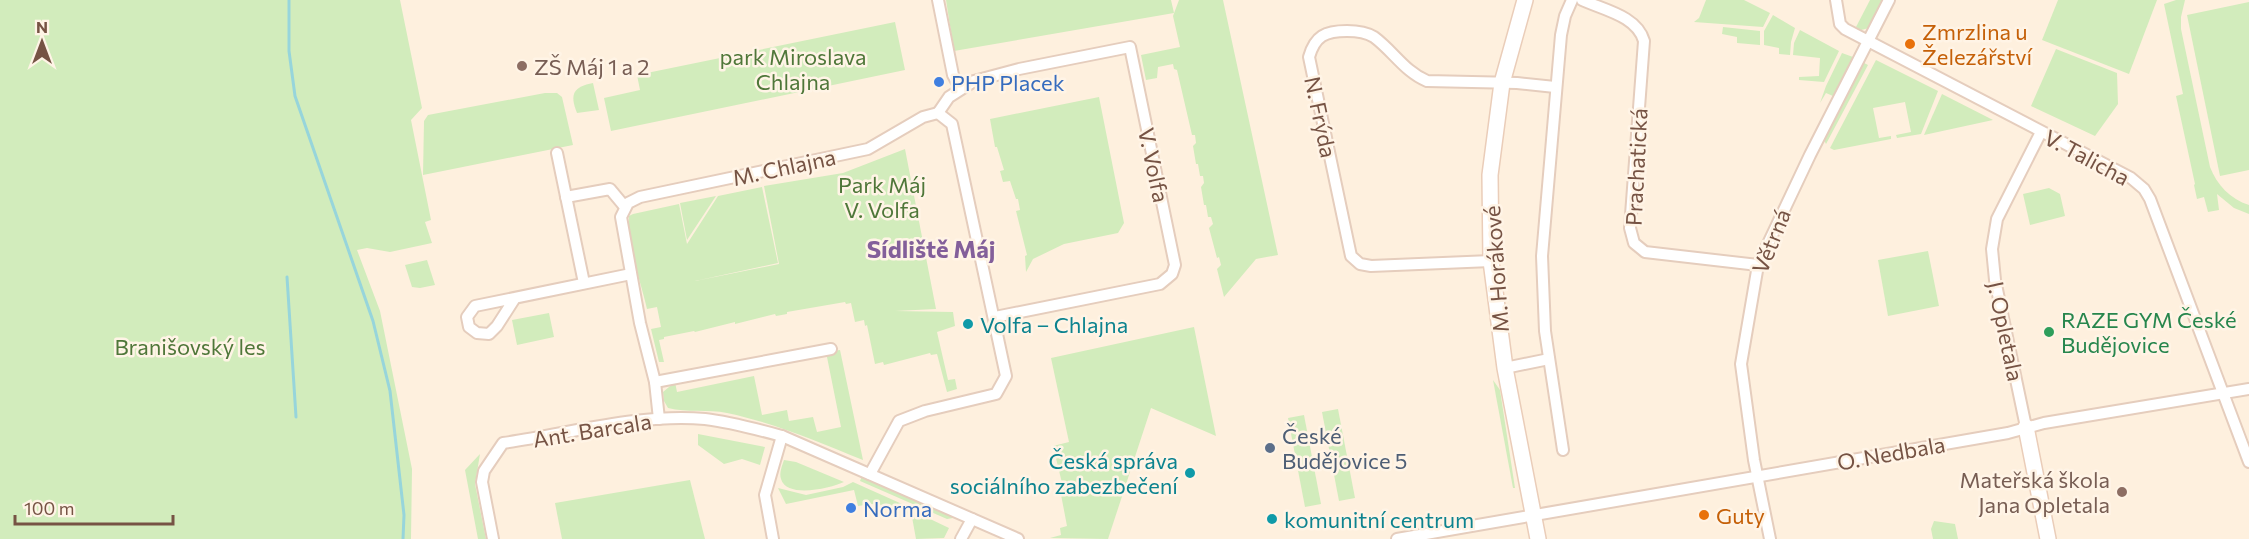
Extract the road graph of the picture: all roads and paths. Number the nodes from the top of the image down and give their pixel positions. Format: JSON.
{"nodes":[{"id":1,"x":938,"y":0,"type":"edge"},
{"id":2,"x":1526,"y":0,"type":"edge"},
{"id":3,"x":1572,"y":0,"type":"edge"},
{"id":4,"x":1582,"y":0,"type":"edge"},
{"id":5,"x":1836,"y":0,"type":"edge"},
{"id":6,"x":1889,"y":0,"type":"edge"},
{"id":7,"x":1867,"y":40,"type":"junction"},
{"id":8,"x":1502,"y":83,"type":"junction"},
{"id":9,"x":1556,"y":87,"type":"junction"},
{"id":10,"x":960,"y":88,"type":"junction"},
{"id":11,"x":938,"y":113,"type":"junction"},
{"id":12,"x":2041,"y":132,"type":"junction"},
{"id":13,"x":557,"y":153,"type":"dead end"},
{"id":14,"x":566,"y":197,"type":"junction"},
{"id":15,"x":625,"y":207,"type":"junction"},
{"id":16,"x":1491,"y":261,"type":"junction"},
{"id":17,"x":1758,"y":265,"type":"junction"},
{"id":18,"x":631,"y":274,"type":"junction"},
{"id":19,"x":584,"y":283,"type":"junction"},
{"id":20,"x":515,"y":298,"type":"junction"},
{"id":21,"x":995,"y":317,"type":"junction"},
{"id":22,"x":831,"y":349,"type":"dead end"},
{"id":23,"x":1549,"y":359,"type":"junction"},
{"id":24,"x":1505,"y":368,"type":"junction"},
{"id":25,"x":655,"y":382,"type":"junction"},
{"id":26,"x":2249,"y":389,"type":"edge"},
{"id":27,"x":2224,"y":393,"type":"junction"},
{"id":28,"x":659,"y":419,"type":"junction"},
{"id":29,"x":2026,"y":427,"type":"junction"},
{"id":30,"x":782,"y":436,"type":"junction"},
{"id":31,"x":1563,"y":450,"type":"dead end"},
{"id":32,"x":2249,"y":462,"type":"edge"},
{"id":33,"x":870,"y":474,"type":"junction"},
{"id":34,"x":1758,"y":477,"type":"junction"},
{"id":35,"x":1533,"y":516,"type":"junction"},
{"id":36,"x":972,"y":519,"type":"junction"},
{"id":37,"x":493,"y":539,"type":"edge"},
{"id":38,"x":773,"y":539,"type":"edge"},
{"id":39,"x":961,"y":539,"type":"edge"},
{"id":40,"x":1018,"y":539,"type":"edge"},
{"id":41,"x":1397,"y":539,"type":"edge"},
{"id":42,"x":1539,"y":539,"type":"edge"},
{"id":43,"x":1770,"y":539,"type":"edge"},
{"id":44,"x":2048,"y":539,"type":"edge"}],
"edges":[{"from":1,"to":10,"type":"street"},
{"from":2,"to":8,"type":"street","name":"M. Horákové"},
{"from":3,"to":9,"type":"street"},
{"from":4,"to":17,"type":"street","name":"Prachatická"},
{"from":5,"to":7,"type":"street","name":"V. Talicha"},
{"from":6,"to":7,"type":"street","name":"Větrná"},
{"from":7,"to":12,"type":"street","name":"V. Talicha"},
{"from":7,"to":17,"type":"street","name":"Větrná"},
{"from":8,"to":9,"type":"street"},
{"from":8,"to":16,"type":"street","name":"M. Horákové"},
{"from":8,"to":16,"type":"street","name":"N. Frýda"},
{"from":9,"to":23,"type":"street"},
{"from":10,"to":11,"type":"street","name":"V. Volfa"},
{"from":10,"to":21,"type":"street","name":"V. Volfa"},
{"from":11,"to":15,"type":"street","name":"M. Chlajna"},
{"from":11,"to":21,"type":"street"},
{"from":12,"to":27,"type":"street","name":"V. Talicha"},
{"from":12,"to":29,"type":"street","name":"J. Opletala"},
{"from":13,"to":14,"type":"street"},
{"from":14,"to":15,"type":"street"},
{"from":14,"to":19,"type":"street"},
{"from":15,"to":18,"type":"street"},
{"from":16,"to":24,"type":"street","name":"M. Horákové"},
{"from":17,"to":34,"type":"street","name":"Větrná"},
{"from":18,"to":19,"type":"street"},
{"from":18,"to":25,"type":"street"},
{"from":19,"to":20,"type":"street"},
{"from":20,"to":20,"type":"street"},
{"from":21,"to":33,"type":"street"},
{"from":22,"to":25,"type":"street"},
{"from":23,"to":24,"type":"street"},
{"from":23,"to":31,"type":"street"},
{"from":24,"to":35,"type":"street","name":"M. Horákové"},
{"from":25,"to":28,"type":"street"},
{"from":26,"to":27,"type":"street","name":"O. Nedbala"},
{"from":27,"to":29,"type":"street","name":"O. Nedbala"},
{"from":27,"to":32,"type":"street","name":"V. Talicha"},
{"from":28,"to":30,"type":"street","name":"Ant. Barcala"},
{"from":28,"to":37,"type":"street","name":"Ant. Barcala"},
{"from":29,"to":34,"type":"street","name":"O. Nedbala"},
{"from":29,"to":44,"type":"street","name":"J. Opletala"},
{"from":30,"to":33,"type":"street","name":"Ant. Barcala"},
{"from":30,"to":38,"type":"street"},
{"from":33,"to":36,"type":"street","name":"Ant. Barcala"},
{"from":34,"to":35,"type":"street","name":"O. Nedbala"},
{"from":34,"to":43,"type":"street","name":"Větrná"},
{"from":35,"to":41,"type":"street"},
{"from":35,"to":42,"type":"street","name":"M. Horákové"},
{"from":36,"to":39,"type":"street"},
{"from":36,"to":40,"type":"street","name":"Ant. Barcala"}]}
